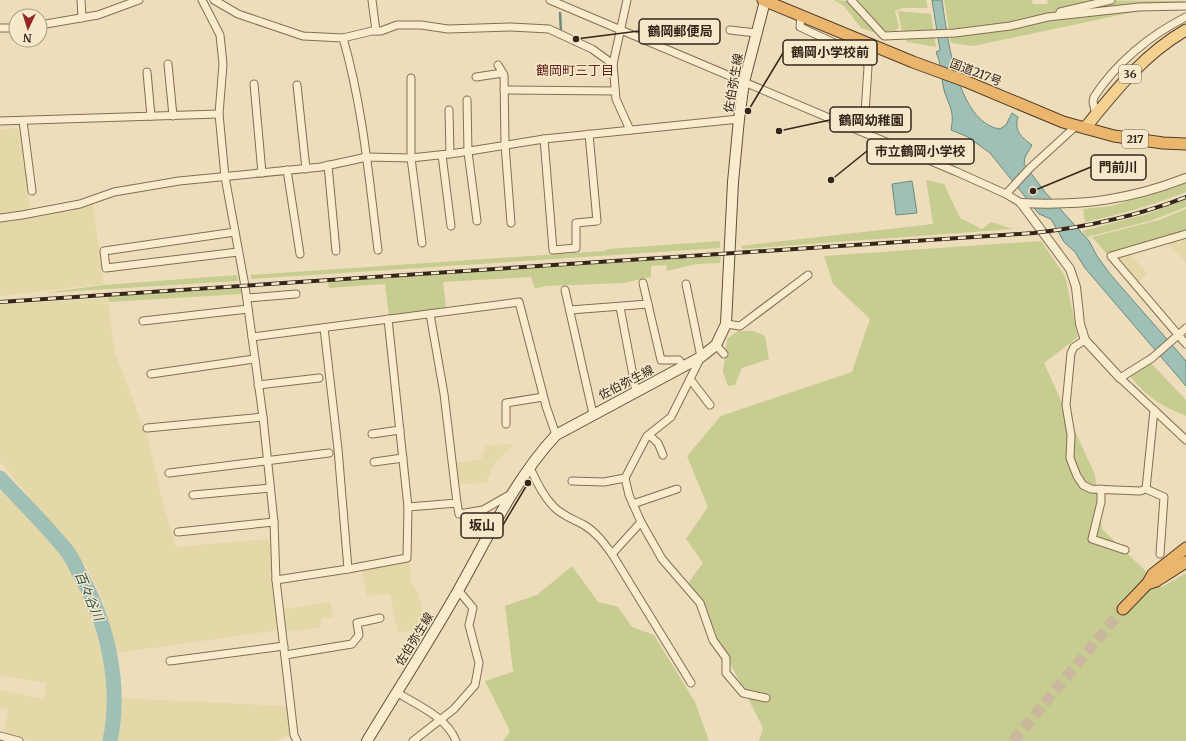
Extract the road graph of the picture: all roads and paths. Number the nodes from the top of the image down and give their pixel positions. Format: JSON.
{"nodes":[{"id":1,"x":81,"y":0,"type":"edge"},
{"id":2,"x":139,"y":0,"type":"edge"},
{"id":3,"x":202,"y":0,"type":"edge"},
{"id":4,"x":214,"y":0,"type":"edge"},
{"id":5,"x":372,"y":0,"type":"edge"},
{"id":6,"x":550,"y":0,"type":"edge"},
{"id":7,"x":627,"y":0,"type":"edge"},
{"id":8,"x":764,"y":0,"type":"edge"},
{"id":9,"x":851,"y":0,"type":"edge"},
{"id":10,"x":1111,"y":0,"type":"edge"},
{"id":11,"x":562,"y":2,"type":"edge"},
{"id":12,"x":1186,"y":6,"type":"edge"},
{"id":13,"x":801,"y":15,"type":"junction"},
{"id":14,"x":1186,"y":17,"type":"edge"},
{"id":15,"x":82,"y":18,"type":"junction"},
{"id":16,"x":1045,"y":18,"type":"junction"},
{"id":17,"x":48,"y":24,"type":"edge"},
{"id":18,"x":620,"y":29,"type":"junction"},
{"id":19,"x":730,"y":30,"type":"dead end"},
{"id":20,"x":1186,"y":30,"type":"edge"},
{"id":21,"x":376,"y":31,"type":"junction"},
{"id":22,"x":756,"y":33,"type":"junction"},
{"id":23,"x":343,"y":38,"type":"junction"},
{"id":24,"x":168,"y":64,"type":"dead end"},
{"id":25,"x":613,"y":64,"type":"junction"},
{"id":26,"x":498,"y":65,"type":"dead end"},
{"id":27,"x":147,"y":72,"type":"dead end"},
{"id":28,"x":503,"y":73,"type":"junction"},
{"id":29,"x":476,"y":77,"type":"dead end"},
{"id":30,"x":411,"y":78,"type":"dead end"},
{"id":31,"x":744,"y":82,"type":"junction"},
{"id":32,"x":254,"y":84,"type":"dead end"},
{"id":33,"x":297,"y":85,"type":"dead end"},
{"id":34,"x":504,"y":90,"type":"junction"},
{"id":35,"x":614,"y":91,"type":"junction"},
{"id":36,"x":467,"y":100,"type":"dead end"},
{"id":37,"x":449,"y":110,"type":"dead end"},
{"id":38,"x":219,"y":114,"type":"junction"},
{"id":39,"x":1096,"y":115,"type":"junction"},
{"id":40,"x":151,"y":116,"type":"junction"},
{"id":41,"x":173,"y":116,"type":"junction"},
{"id":42,"x":739,"y":119,"type":"junction"},
{"id":43,"x":0,"y":121,"type":"edge"},
{"id":44,"x":23,"y":121,"type":"junction"},
{"id":45,"x":1081,"y":127,"type":"junction"},
{"id":46,"x":630,"y":130,"type":"junction"},
{"id":47,"x":859,"y":130,"type":"junction"},
{"id":48,"x":589,"y":134,"type":"junction"},
{"id":49,"x":544,"y":139,"type":"junction"},
{"id":50,"x":1186,"y":144,"type":"edge"},
{"id":51,"x":505,"y":145,"type":"junction"},
{"id":52,"x":468,"y":152,"type":"junction"},
{"id":53,"x":450,"y":154,"type":"junction"},
{"id":54,"x":442,"y":155,"type":"junction"},
{"id":55,"x":367,"y":157,"type":"junction"},
{"id":56,"x":411,"y":158,"type":"junction"},
{"id":57,"x":328,"y":165,"type":"junction"},
{"id":58,"x":306,"y":169,"type":"junction"},
{"id":59,"x":287,"y":170,"type":"junction"},
{"id":60,"x":262,"y":173,"type":"junction"},
{"id":61,"x":226,"y":177,"type":"junction"},
{"id":62,"x":1186,"y":178,"type":"edge"},
{"id":63,"x":32,"y":191,"type":"dead end"},
{"id":64,"x":1006,"y":194,"type":"junction"},
{"id":65,"x":1025,"y":203,"type":"junction"},
{"id":66,"x":0,"y":218,"type":"edge"},
{"id":67,"x":477,"y":221,"type":"dead end"},
{"id":68,"x":511,"y":223,"type":"dead end"},
{"id":69,"x":451,"y":226,"type":"dead end"},
{"id":70,"x":235,"y":232,"type":"junction"},
{"id":71,"x":1186,"y":234,"type":"edge"},
{"id":72,"x":422,"y":243,"type":"dead end"},
{"id":73,"x":336,"y":250,"type":"dead end"},
{"id":74,"x":378,"y":250,"type":"dead end"},
{"id":75,"x":238,"y":252,"type":"junction"},
{"id":76,"x":300,"y":254,"type":"dead end"},
{"id":77,"x":808,"y":275,"type":"dead end"},
{"id":78,"x":643,"y":283,"type":"dead end"},
{"id":79,"x":686,"y":284,"type":"dead end"},
{"id":80,"x":565,"y":290,"type":"dead end"},
{"id":81,"x":296,"y":294,"type":"dead end"},
{"id":82,"x":247,"y":298,"type":"junction"},
{"id":83,"x":648,"y":304,"type":"junction"},
{"id":84,"x":620,"y":307,"type":"junction"},
{"id":85,"x":248,"y":309,"type":"junction"},
{"id":86,"x":570,"y":310,"type":"junction"},
{"id":87,"x":430,"y":314,"type":"junction"},
{"id":88,"x":388,"y":319,"type":"junction"},
{"id":89,"x":143,"y":321,"type":"dead end"},
{"id":90,"x":726,"y":324,"type":"junction"},
{"id":91,"x":324,"y":328,"type":"junction"},
{"id":92,"x":1186,"y":328,"type":"edge"},
{"id":93,"x":1178,"y":334,"type":"junction"},
{"id":94,"x":252,"y":337,"type":"junction"},
{"id":95,"x":1085,"y":340,"type":"junction"},
{"id":96,"x":1186,"y":344,"type":"edge"},
{"id":97,"x":716,"y":345,"type":"junction"},
{"id":98,"x":724,"y":354,"type":"dead end"},
{"id":99,"x":701,"y":358,"type":"junction"},
{"id":100,"x":254,"y":359,"type":"junction"},
{"id":101,"x":684,"y":366,"type":"junction"},
{"id":102,"x":151,"y":374,"type":"dead end"},
{"id":103,"x":319,"y":378,"type":"dead end"},
{"id":104,"x":1120,"y":378,"type":"junction"},
{"id":105,"x":690,"y":379,"type":"junction"},
{"id":106,"x":258,"y":385,"type":"junction"},
{"id":107,"x":636,"y":391,"type":"junction"},
{"id":108,"x":543,"y":397,"type":"junction"},
{"id":109,"x":710,"y":405,"type":"dead end"},
{"id":110,"x":1154,"y":410,"type":"junction"},
{"id":111,"x":593,"y":414,"type":"junction"},
{"id":112,"x":263,"y":417,"type":"junction"},
{"id":113,"x":506,"y":424,"type":"dead end"},
{"id":114,"x":147,"y":428,"type":"dead end"},
{"id":115,"x":400,"y":430,"type":"junction"},
{"id":116,"x":372,"y":434,"type":"dead end"},
{"id":117,"x":649,"y":434,"type":"junction"},
{"id":118,"x":556,"y":435,"type":"junction"},
{"id":119,"x":1186,"y":440,"type":"edge"},
{"id":120,"x":329,"y":453,"type":"dead end"},
{"id":121,"x":664,"y":455,"type":"dead end"},
{"id":122,"x":403,"y":458,"type":"junction"},
{"id":123,"x":268,"y":461,"type":"junction"},
{"id":124,"x":374,"y":462,"type":"dead end"},
{"id":125,"x":530,"y":468,"type":"junction"},
{"id":126,"x":169,"y":473,"type":"dead end"},
{"id":127,"x":625,"y":478,"type":"junction"},
{"id":128,"x":572,"y":481,"type":"dead end"},
{"id":129,"x":270,"y":488,"type":"junction"},
{"id":130,"x":678,"y":489,"type":"dead end"},
{"id":131,"x":1101,"y":489,"type":"junction"},
{"id":132,"x":1146,"y":489,"type":"junction"},
{"id":133,"x":513,"y":492,"type":"junction"},
{"id":134,"x":193,"y":495,"type":"dead end"},
{"id":135,"x":457,"y":503,"type":"junction"},
{"id":136,"x":633,"y":504,"type":"junction"},
{"id":137,"x":408,"y":507,"type":"junction"},
{"id":138,"x":274,"y":522,"type":"junction"},
{"id":139,"x":640,"y":522,"type":"junction"},
{"id":140,"x":178,"y":532,"type":"dead end"},
{"id":141,"x":1186,"y":548,"type":"edge"},
{"id":142,"x":1125,"y":550,"type":"dead end"},
{"id":143,"x":612,"y":554,"type":"junction"},
{"id":144,"x":1160,"y":554,"type":"dead end"},
{"id":145,"x":1186,"y":562,"type":"edge"},
{"id":146,"x":348,"y":570,"type":"junction"},
{"id":147,"x":276,"y":580,"type":"junction"},
{"id":148,"x":1148,"y":583,"type":"junction"},
{"id":149,"x":458,"y":590,"type":"junction"},
{"id":150,"x":1123,"y":609,"type":"tunnel mouth"},
{"id":151,"x":380,"y":618,"type":"dead end"},
{"id":152,"x":284,"y":646,"type":"junction"},
{"id":153,"x":285,"y":655,"type":"junction"},
{"id":154,"x":170,"y":661,"type":"dead end"},
{"id":155,"x":691,"y":683,"type":"dead end"},
{"id":156,"x":396,"y":692,"type":"junction"},
{"id":157,"x":766,"y":698,"type":"dead end"},
{"id":158,"x":441,"y":719,"type":"junction"},
{"id":159,"x":0,"y":736,"type":"edge"},
{"id":160,"x":416,"y":740,"type":"edge"},
{"id":161,"x":19,"y":741,"type":"edge"},
{"id":162,"x":297,"y":741,"type":"edge"},
{"id":163,"x":367,"y":741,"type":"edge"},
{"id":164,"x":456,"y":741,"type":"edge"}],
"edges":[{"from":1,"to":15,"type":"street"},
{"from":2,"to":15,"type":"street"},
{"from":3,"to":38,"type":"street"},
{"from":4,"to":23,"type":"street"},
{"from":5,"to":21,"type":"street"},
{"from":6,"to":11,"type":"street"},
{"from":7,"to":18,"type":"street"},
{"from":8,"to":13,"type":"highway","name":"国道217号","number":"217"},
{"from":8,"to":22,"type":"main road","name":"佐伯弥生線"},
{"from":9,"to":16,"type":"street"},
{"from":10,"to":16,"type":"street"},
{"from":11,"to":18,"type":"street"},
{"from":12,"to":16,"type":"street"},
{"from":13,"to":45,"type":"highway","name":"国道217号","number":"217"},
{"from":13,"to":47,"type":"street"},
{"from":14,"to":39,"type":"street"},
{"from":15,"to":17,"type":"street"},
{"from":18,"to":25,"type":"street"},
{"from":18,"to":31,"type":"street"},
{"from":19,"to":22,"type":"street"},
{"from":20,"to":39,"type":"main road","number":"36"},
{"from":21,"to":23,"type":"street"},
{"from":21,"to":25,"type":"street"},
{"from":22,"to":31,"type":"main road","name":"佐伯弥生線"},
{"from":23,"to":55,"type":"street"},
{"from":24,"to":41,"type":"street"},
{"from":25,"to":35,"type":"street"},
{"from":26,"to":28,"type":"street"},
{"from":27,"to":40,"type":"street"},
{"from":28,"to":29,"type":"street"},
{"from":28,"to":34,"type":"street"},
{"from":30,"to":56,"type":"street"},
{"from":31,"to":42,"type":"main road","name":"佐伯弥生線"},
{"from":31,"to":47,"type":"street"},
{"from":32,"to":60,"type":"street"},
{"from":33,"to":58,"type":"street"},
{"from":34,"to":35,"type":"street"},
{"from":34,"to":51,"type":"street"},
{"from":35,"to":46,"type":"street"},
{"from":36,"to":52,"type":"street"},
{"from":37,"to":53,"type":"street"},
{"from":38,"to":41,"type":"street"},
{"from":38,"to":61,"type":"street"},
{"from":39,"to":45,"type":"main road","number":"36"},
{"from":40,"to":41,"type":"street"},
{"from":40,"to":44,"type":"street"},
{"from":42,"to":46,"type":"street"},
{"from":42,"to":90,"type":"main road","name":"佐伯弥生線"},
{"from":43,"to":44,"type":"street"},
{"from":44,"to":63,"type":"street"},
{"from":45,"to":50,"type":"highway","name":"国道217号","number":"217"},
{"from":45,"to":64,"type":"street"},
{"from":46,"to":48,"type":"street"},
{"from":47,"to":64,"type":"street"},
{"from":48,"to":49,"type":"street"},
{"from":48,"to":49,"type":"street"},
{"from":49,"to":51,"type":"street"},
{"from":51,"to":52,"type":"street"},
{"from":51,"to":68,"type":"street"},
{"from":52,"to":53,"type":"street"},
{"from":52,"to":67,"type":"street"},
{"from":53,"to":54,"type":"street"},
{"from":54,"to":56,"type":"street"},
{"from":54,"to":69,"type":"street"},
{"from":55,"to":56,"type":"street"},
{"from":55,"to":57,"type":"street"},
{"from":55,"to":74,"type":"street"},
{"from":56,"to":72,"type":"street"},
{"from":57,"to":58,"type":"street"},
{"from":57,"to":73,"type":"street"},
{"from":58,"to":59,"type":"street"},
{"from":59,"to":60,"type":"street"},
{"from":59,"to":76,"type":"street"},
{"from":60,"to":61,"type":"street"},
{"from":61,"to":66,"type":"street"},
{"from":61,"to":70,"type":"street"},
{"from":62,"to":65,"type":"street"},
{"from":64,"to":65,"type":"street"},
{"from":65,"to":95,"type":"street"},
{"from":70,"to":75,"type":"street"},
{"from":70,"to":75,"type":"street"},
{"from":71,"to":93,"type":"street"},
{"from":75,"to":82,"type":"street"},
{"from":77,"to":90,"type":"street"},
{"from":78,"to":83,"type":"street"},
{"from":79,"to":99,"type":"street"},
{"from":80,"to":86,"type":"street"},
{"from":81,"to":82,"type":"street"},
{"from":82,"to":85,"type":"street"},
{"from":83,"to":84,"type":"street"},
{"from":83,"to":101,"type":"street"},
{"from":84,"to":86,"type":"street"},
{"from":84,"to":107,"type":"street"},
{"from":85,"to":89,"type":"street"},
{"from":85,"to":94,"type":"street"},
{"from":86,"to":111,"type":"street"},
{"from":87,"to":88,"type":"street"},
{"from":87,"to":108,"type":"street"},
{"from":87,"to":135,"type":"street"},
{"from":88,"to":91,"type":"street"},
{"from":88,"to":115,"type":"street"},
{"from":90,"to":97,"type":"main road","name":"佐伯弥生線"},
{"from":91,"to":94,"type":"street"},
{"from":91,"to":146,"type":"street"},
{"from":92,"to":93,"type":"street"},
{"from":93,"to":96,"type":"street"},
{"from":93,"to":104,"type":"street"},
{"from":94,"to":100,"type":"street"},
{"from":95,"to":104,"type":"street"},
{"from":95,"to":131,"type":"street"},
{"from":97,"to":98,"type":"street"},
{"from":97,"to":99,"type":"main road","name":"佐伯弥生線"},
{"from":99,"to":101,"type":"main road","name":"佐伯弥生線"},
{"from":99,"to":105,"type":"street"},
{"from":100,"to":102,"type":"street"},
{"from":100,"to":106,"type":"street"},
{"from":101,"to":107,"type":"main road","name":"佐伯弥生線"},
{"from":103,"to":106,"type":"street"},
{"from":104,"to":110,"type":"street"},
{"from":105,"to":109,"type":"street"},
{"from":105,"to":117,"type":"street"},
{"from":106,"to":112,"type":"street"},
{"from":107,"to":111,"type":"main road","name":"佐伯弥生線"},
{"from":108,"to":113,"type":"street"},
{"from":108,"to":118,"type":"street"},
{"from":110,"to":119,"type":"street"},
{"from":110,"to":132,"type":"street"},
{"from":111,"to":118,"type":"main road","name":"佐伯弥生線"},
{"from":112,"to":114,"type":"street"},
{"from":112,"to":123,"type":"street"},
{"from":115,"to":116,"type":"street"},
{"from":115,"to":122,"type":"street"},
{"from":117,"to":121,"type":"street"},
{"from":117,"to":127,"type":"street"},
{"from":118,"to":125,"type":"main road","name":"佐伯弥生線"},
{"from":120,"to":123,"type":"street"},
{"from":122,"to":124,"type":"street"},
{"from":122,"to":137,"type":"street"},
{"from":123,"to":126,"type":"street"},
{"from":123,"to":129,"type":"street"},
{"from":125,"to":133,"type":"main road","name":"佐伯弥生線"},
{"from":125,"to":143,"type":"street"},
{"from":127,"to":128,"type":"street"},
{"from":127,"to":136,"type":"street"},
{"from":129,"to":134,"type":"street"},
{"from":129,"to":138,"type":"street"},
{"from":130,"to":136,"type":"street"},
{"from":131,"to":132,"type":"street"},
{"from":131,"to":142,"type":"street"},
{"from":132,"to":144,"type":"street"},
{"from":133,"to":135,"type":"street"},
{"from":133,"to":149,"type":"main road","name":"佐伯弥生線"},
{"from":135,"to":137,"type":"street"},
{"from":136,"to":139,"type":"street"},
{"from":137,"to":146,"type":"street"},
{"from":138,"to":140,"type":"street"},
{"from":138,"to":147,"type":"street"},
{"from":139,"to":143,"type":"street"},
{"from":139,"to":157,"type":"street"},
{"from":141,"to":148,"type":"highway"},
{"from":143,"to":155,"type":"street"},
{"from":145,"to":148,"type":"highway"},
{"from":146,"to":147,"type":"street"},
{"from":147,"to":152,"type":"street"},
{"from":148,"to":150,"type":"highway"},
{"from":149,"to":156,"type":"main road","name":"佐伯弥生線"},
{"from":149,"to":158,"type":"street"},
{"from":151,"to":153,"type":"street"},
{"from":152,"to":153,"type":"street"},
{"from":152,"to":154,"type":"street"},
{"from":153,"to":162,"type":"street"},
{"from":156,"to":158,"type":"street"},
{"from":156,"to":163,"type":"main road","name":"佐伯弥生線"},
{"from":158,"to":160,"type":"street"},
{"from":158,"to":164,"type":"street"},
{"from":159,"to":161,"type":"street"}]}
